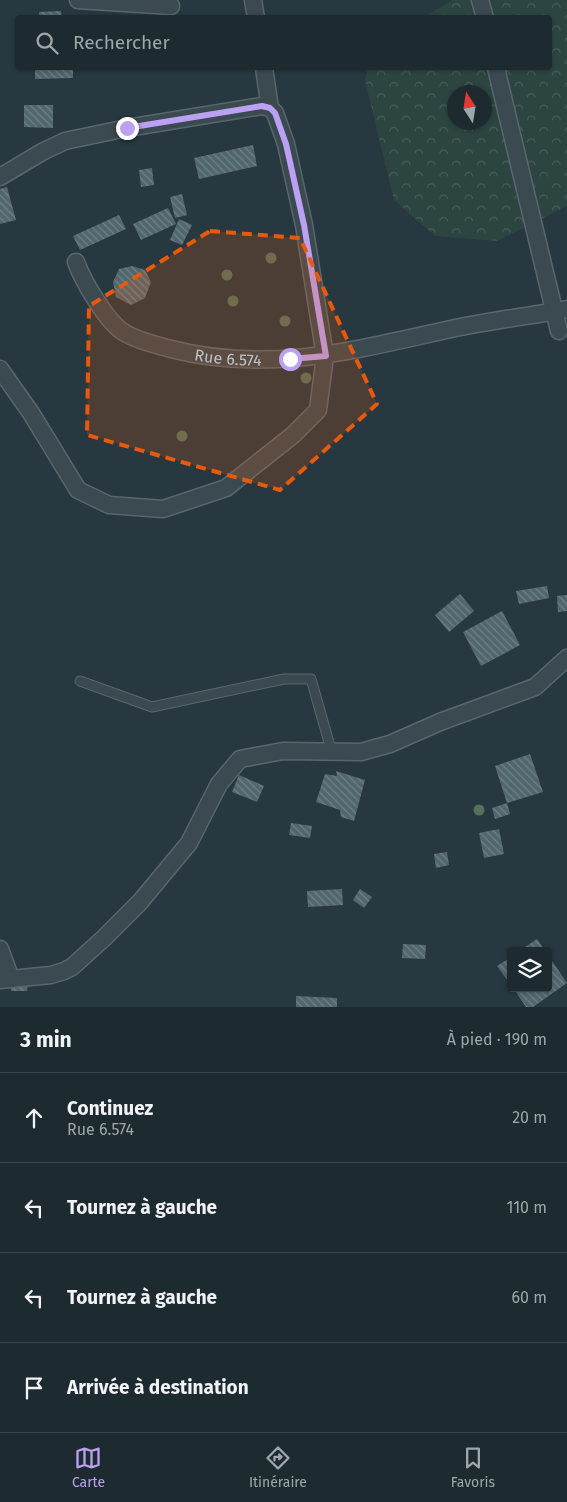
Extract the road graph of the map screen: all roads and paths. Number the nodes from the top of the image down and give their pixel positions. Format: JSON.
{"nodes":[{"id":1,"x":78,"y":0,"type":"edge"},
{"id":2,"x":253,"y":0,"type":"edge"},
{"id":3,"x":480,"y":0,"type":"edge"},
{"id":4,"x":171,"y":6,"type":"dead end"},
{"id":5,"x":256,"y":15,"type":"edge"},
{"id":6,"x":483,"y":15,"type":"edge"},
{"id":7,"x":264,"y":70,"type":"edge"},
{"id":8,"x":497,"y":70,"type":"edge"},
{"id":9,"x":270,"y":108,"type":"junction"},
{"id":10,"x":0,"y":177,"type":"edge"},
{"id":11,"x":76,"y":262,"type":"dead end"},
{"id":12,"x":561,"y":310,"type":"edge"},
{"id":13,"x":559,"y":331,"type":"dead end"},
{"id":14,"x":326,"y":356,"type":"junction"},
{"id":15,"x":0,"y":369,"type":"edge"},
{"id":16,"x":567,"y":658,"type":"edge"},
{"id":17,"x":80,"y":681,"type":"dead end"},
{"id":18,"x":332,"y":753,"type":"junction"},
{"id":19,"x":0,"y":949,"type":"edge"},
{"id":20,"x":6,"y":979,"type":"edge"}],
"edges":[{"from":1,"to":4,"type":"street"},
{"from":2,"to":5,"type":"street"},
{"from":3,"to":6,"type":"street"},
{"from":7,"to":9,"type":"street"},
{"from":8,"to":12,"type":"street"},
{"from":9,"to":10,"type":"street"},
{"from":9,"to":14,"type":"street"},
{"from":11,"to":14,"type":"street","name":"Rue 6.574"},
{"from":12,"to":13,"type":"street"},
{"from":12,"to":14,"type":"street","name":"Rue 6.574"},
{"from":14,"to":15,"type":"street"},
{"from":16,"to":18,"type":"street"},
{"from":17,"to":18,"type":"lane"},
{"from":18,"to":20,"type":"street"},
{"from":19,"to":20,"type":"street"}]}
